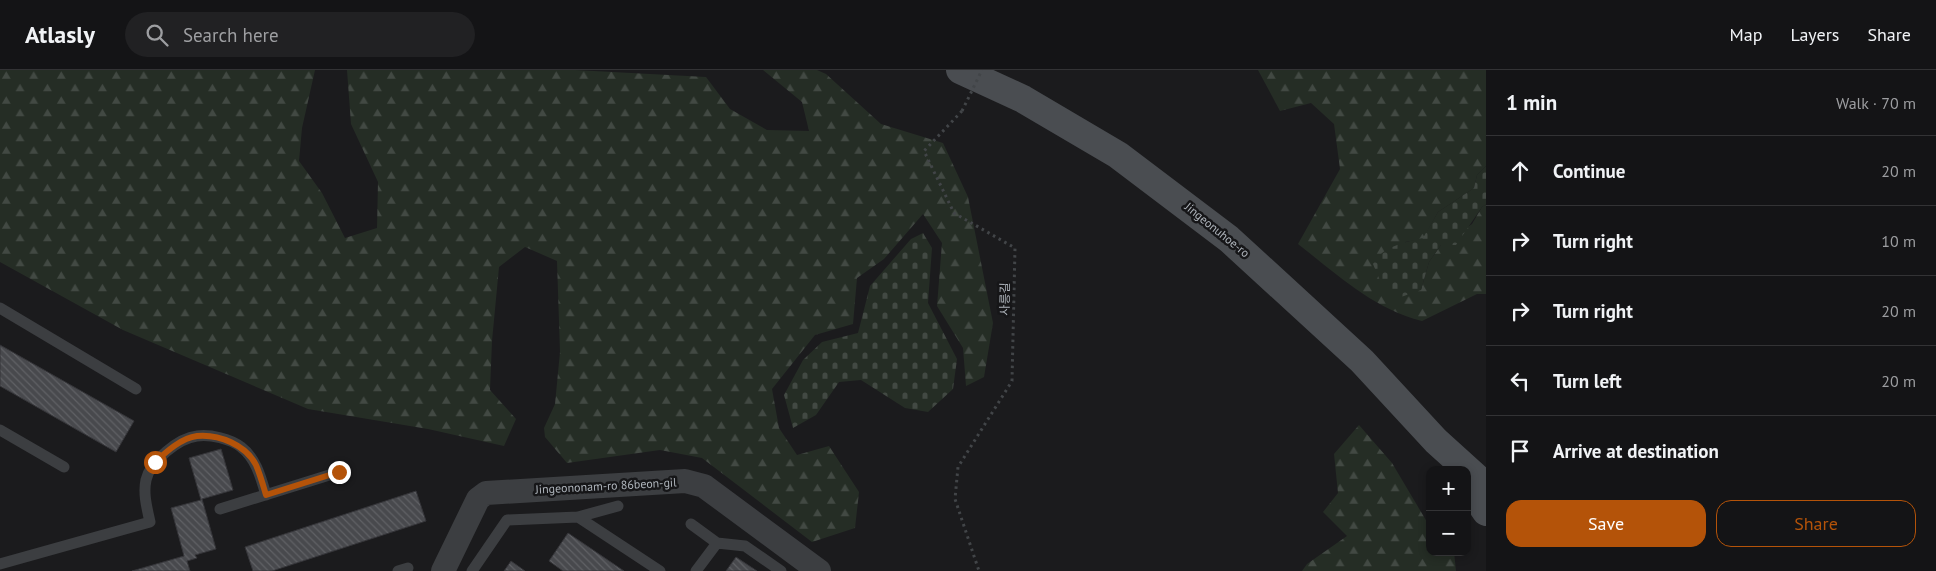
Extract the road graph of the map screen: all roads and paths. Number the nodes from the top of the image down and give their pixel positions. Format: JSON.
{"nodes":[{"id":1,"x":960,"y":70,"type":"edge"},
{"id":2,"x":982,"y":70,"type":"edge"},
{"id":3,"x":0,"y":308,"type":"edge"},
{"id":4,"x":136,"y":389,"type":"dead end"},
{"id":5,"x":0,"y":430,"type":"edge"},
{"id":6,"x":1436,"y":441,"type":"junction"},
{"id":7,"x":1454,"y":466,"type":"edge"},
{"id":8,"x":64,"y":467,"type":"dead end"},
{"id":9,"x":339,"y":472,"type":"dead end"},
{"id":10,"x":1486,"y":486,"type":"edge"},
{"id":11,"x":1471,"y":490,"type":"edge"},
{"id":12,"x":266,"y":495,"type":"junction"},
{"id":13,"x":618,"y":506,"type":"dead end"},
{"id":14,"x":220,"y":509,"type":"dead end"},
{"id":15,"x":1486,"y":512,"type":"edge"},
{"id":16,"x":578,"y":517,"type":"junction"},
{"id":17,"x":691,"y":524,"type":"dead end"},
{"id":18,"x":717,"y":543,"type":"junction"},
{"id":19,"x":0,"y":564,"type":"edge"},
{"id":20,"x":443,"y":571,"type":"edge"},
{"id":21,"x":472,"y":571,"type":"edge"},
{"id":22,"x":660,"y":571,"type":"edge"},
{"id":23,"x":696,"y":571,"type":"edge"},
{"id":24,"x":781,"y":571,"type":"edge"},
{"id":25,"x":819,"y":571,"type":"edge"},
{"id":26,"x":979,"y":571,"type":"edge"}],
"edges":[{"from":1,"to":6,"type":"main road","name":"Jingeonuhoe-ro"},
{"from":2,"to":26,"type":"path","name":"사릉길","bridge":true},
{"from":3,"to":4,"type":"lane"},
{"from":5,"to":8,"type":"lane"},
{"from":6,"to":7,"type":"main road","name":"Jingeonuhoe-ro"},
{"from":6,"to":10,"type":"main road","name":"Jingeonuhoe-ro"},
{"from":9,"to":12,"type":"lane"},
{"from":11,"to":15,"type":"main road"},
{"from":12,"to":14,"type":"lane"},
{"from":12,"to":19,"type":"lane"},
{"from":13,"to":16,"type":"lane"},
{"from":16,"to":21,"type":"lane"},
{"from":16,"to":22,"type":"lane"},
{"from":17,"to":18,"type":"lane"},
{"from":18,"to":23,"type":"lane"},
{"from":18,"to":24,"type":"lane"},
{"from":20,"to":25,"type":"street","name":"Jingeononam-ro 86beon-gil"}]}
